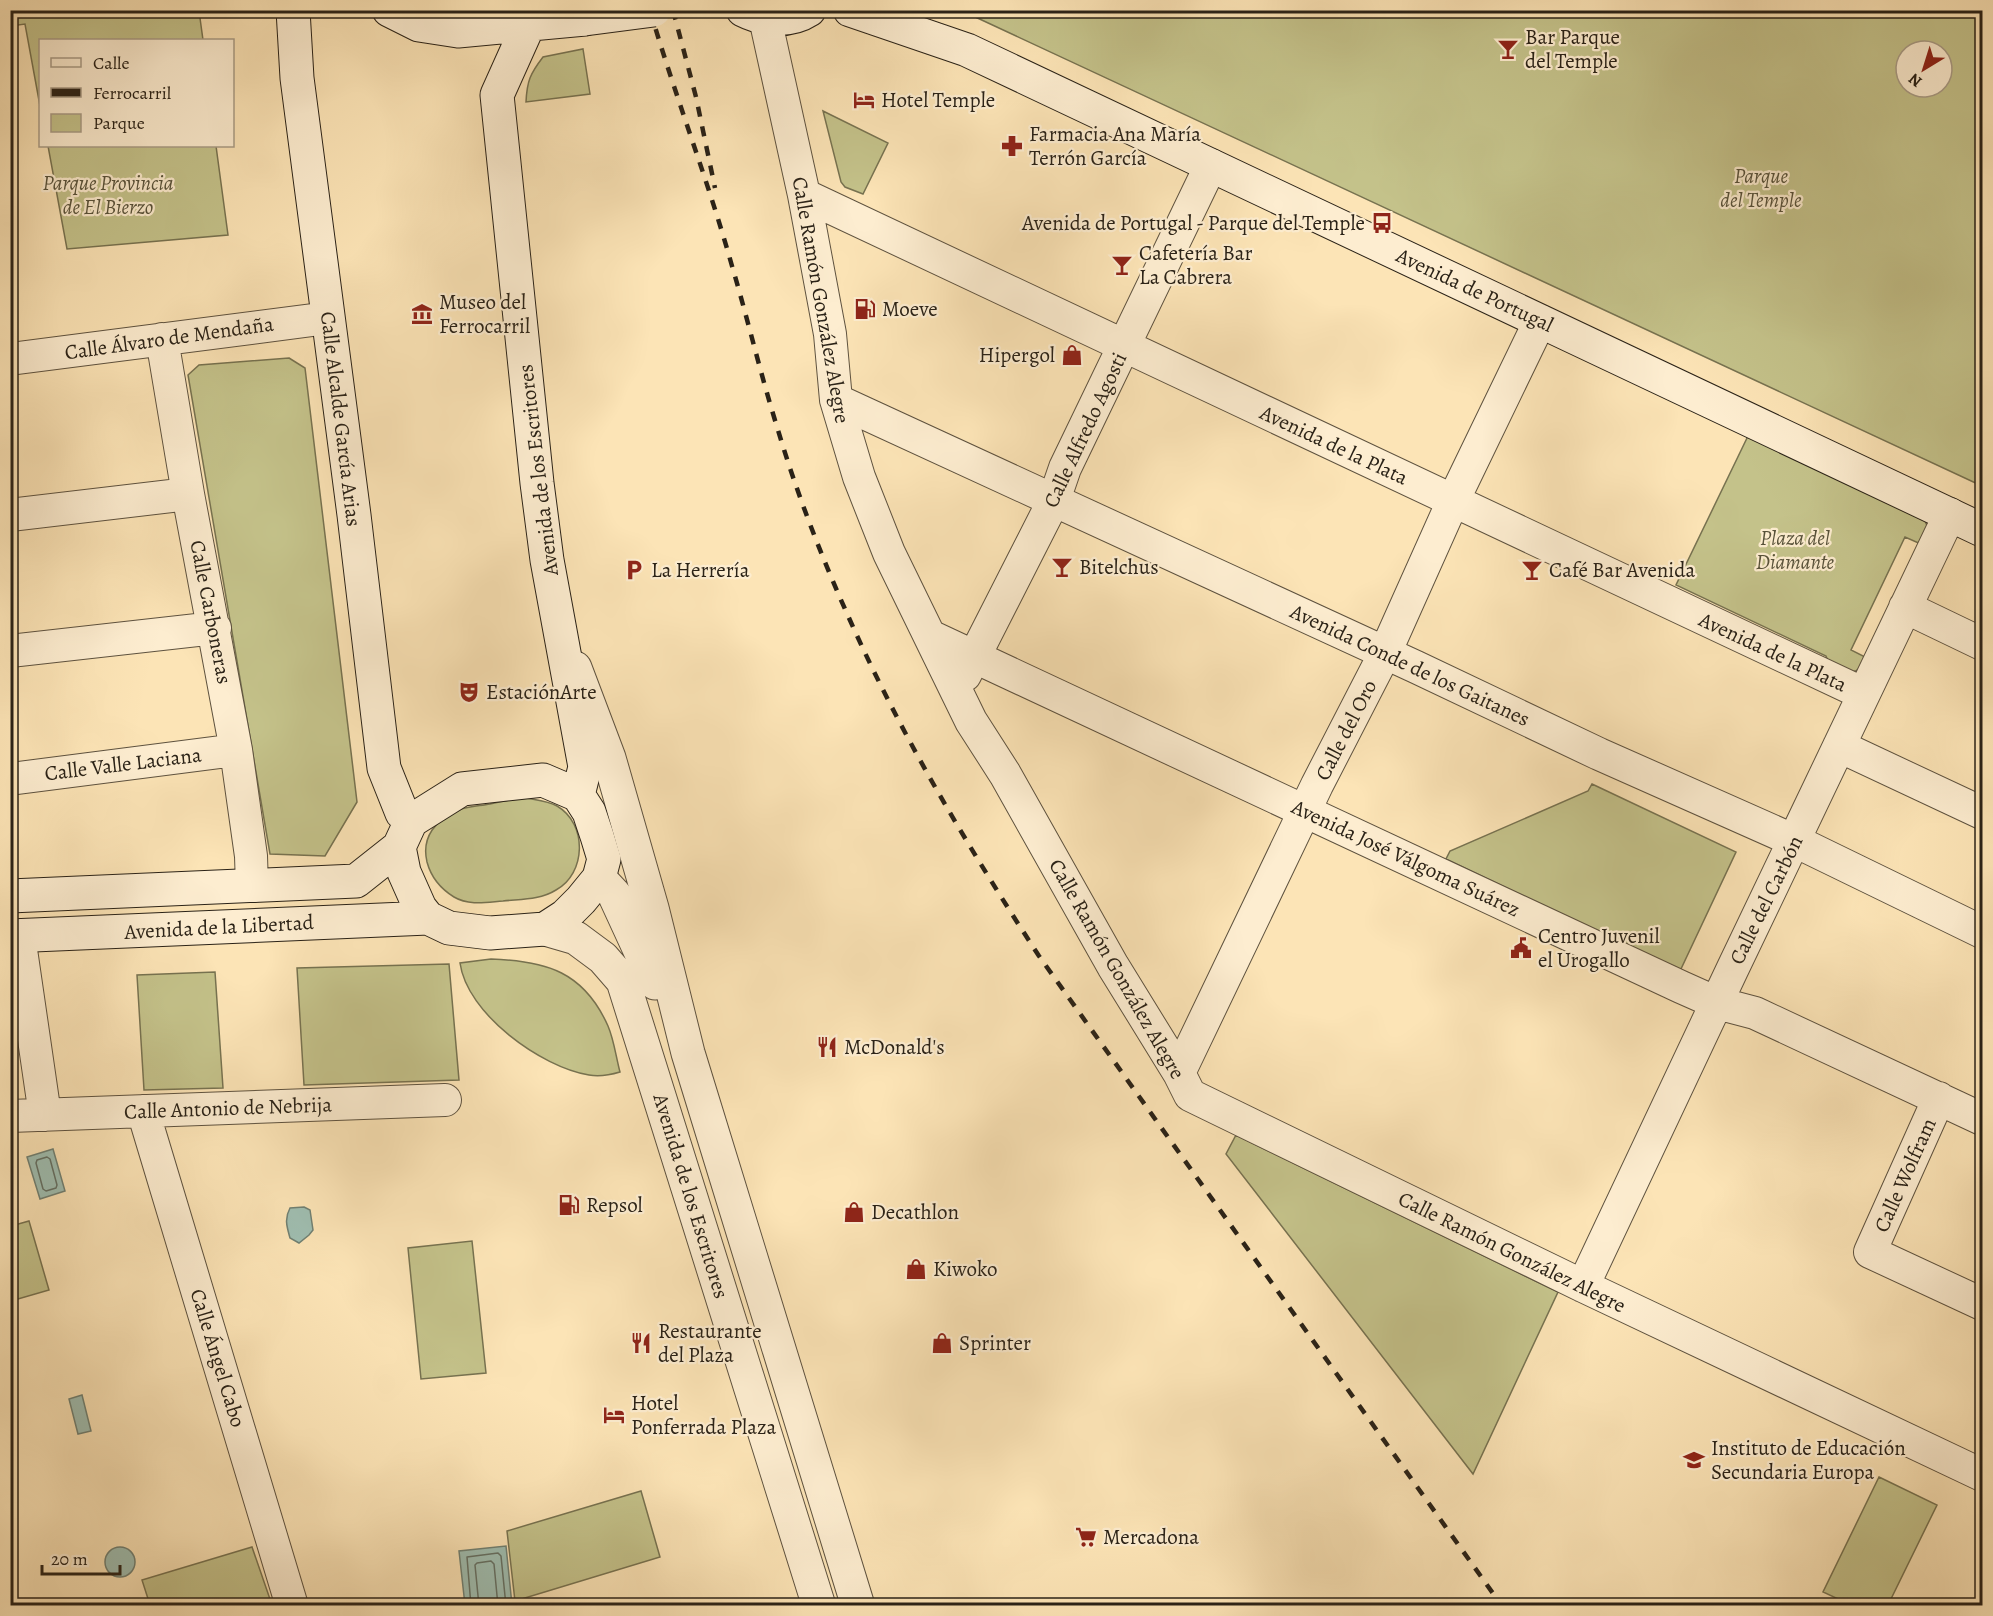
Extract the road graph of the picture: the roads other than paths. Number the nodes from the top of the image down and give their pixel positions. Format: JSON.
{"nodes":[{"id":1,"x":292,"y":10,"type":"edge"},
{"id":2,"x":389,"y":10,"type":"edge"},
{"id":3,"x":654,"y":10,"type":"edge"},
{"id":4,"x":809,"y":10,"type":"edge"},
{"id":5,"x":850,"y":10,"type":"edge"},
{"id":6,"x":925,"y":10,"type":"edge"},
{"id":7,"x":754,"y":14,"type":"edge"},
{"id":8,"x":528,"y":26,"type":"junction"},
{"id":9,"x":967,"y":51,"type":"junction"},
{"id":10,"x":1211,"y":165,"type":"junction"},
{"id":11,"x":804,"y":195,"type":"junction"},
{"id":12,"x":328,"y":318,"type":"junction"},
{"id":13,"x":1540,"y":321,"type":"junction"},
{"id":14,"x":162,"y":339,"type":"junction"},
{"id":15,"x":1123,"y":346,"type":"junction"},
{"id":16,"x":10,"y":359,"type":"edge"},
{"id":17,"x":836,"y":400,"type":"junction"},
{"id":18,"x":188,"y":494,"type":"junction"},
{"id":19,"x":1054,"y":500,"type":"junction"},
{"id":20,"x":1453,"y":501,"type":"junction"},
{"id":21,"x":1950,"y":514,"type":"junction"},
{"id":22,"x":10,"y":515,"type":"edge"},
{"id":23,"x":1983,"y":530,"type":"edge"},
{"id":24,"x":1905,"y":607,"type":"junction"},
{"id":25,"x":215,"y":628,"type":"junction"},
{"id":26,"x":561,"y":633,"type":"junction"},
{"id":27,"x":930,"y":636,"type":"junction"},
{"id":28,"x":1983,"y":644,"type":"edge"},
{"id":29,"x":10,"y":651,"type":"edge"},
{"id":30,"x":1385,"y":653,"type":"junction"},
{"id":31,"x":974,"y":656,"type":"junction"},
{"id":32,"x":956,"y":692,"type":"junction"},
{"id":33,"x":1863,"y":694,"type":"junction"},
{"id":34,"x":1839,"y":746,"type":"junction"},
{"id":35,"x":236,"y":750,"type":"junction"},
{"id":36,"x":10,"y":779,"type":"edge"},
{"id":37,"x":578,"y":795,"type":"junction"},
{"id":38,"x":1305,"y":811,"type":"junction"},
{"id":39,"x":1983,"y":813,"type":"edge"},
{"id":40,"x":405,"y":834,"type":"junction"},
{"id":41,"x":1795,"y":841,"type":"junction"},
{"id":42,"x":599,"y":878,"type":"junction"},
{"id":43,"x":252,"y":886,"type":"junction"},
{"id":44,"x":10,"y":896,"type":"edge"},
{"id":45,"x":428,"y":918,"type":"junction"},
{"id":46,"x":546,"y":929,"type":"junction"},
{"id":47,"x":1983,"y":932,"type":"edge"},
{"id":48,"x":15,"y":936,"type":"edge"},
{"id":49,"x":1717,"y":1003,"type":"junction"},
{"id":50,"x":688,"y":1053,"type":"junction"},
{"id":51,"x":1179,"y":1073,"type":"junction"},
{"id":52,"x":1939,"y":1098,"type":"junction"},
{"id":53,"x":445,"y":1100,"type":"dead end"},
{"id":54,"x":143,"y":1111,"type":"junction"},
{"id":55,"x":45,"y":1115,"type":"junction"},
{"id":56,"x":10,"y":1116,"type":"edge"},
{"id":57,"x":1983,"y":1119,"type":"edge"},
{"id":58,"x":1583,"y":1286,"type":"junction"},
{"id":59,"x":1983,"y":1304,"type":"edge"},
{"id":60,"x":1983,"y":1475,"type":"edge"},
{"id":61,"x":292,"y":1605,"type":"edge"},
{"id":62,"x":819,"y":1605,"type":"edge"},
{"id":63,"x":858,"y":1605,"type":"edge"}],
"edges":[{"from":1,"to":12,"type":"main road","name":"Calle Alcalde García Arias"},
{"from":2,"to":8,"type":"main road"},
{"from":3,"to":8,"type":"main road","bridge":true},
{"from":4,"to":7,"type":"main road"},
{"from":5,"to":9,"type":"main road","name":"Avenida de Portugal"},
{"from":6,"to":9,"type":"main road","name":"Avenida de Portugal"},
{"from":7,"to":11,"type":"street","name":"Calle Ramón González Alegre"},
{"from":8,"to":26,"type":"main road","name":"Avenida de los Escritores"},
{"from":9,"to":10,"type":"main road","name":"Avenida de Portugal"},
{"from":10,"to":13,"type":"main road","name":"Avenida de Portugal"},
{"from":10,"to":15,"type":"street","name":"Calle Alfredo Agosti"},
{"from":11,"to":15,"type":"street","name":"Avenida de la Plata"},
{"from":11,"to":17,"type":"street","name":"Calle Ramón González Alegre"},
{"from":12,"to":14,"type":"street","name":"Calle Álvaro de Mendaña"},
{"from":12,"to":40,"type":"main road","name":"Calle Alcalde García Arias"},
{"from":13,"to":20,"type":"street","name":"Calle del Oro"},
{"from":13,"to":21,"type":"main road","name":"Avenida de Portugal"},
{"from":14,"to":16,"type":"street","name":"Calle Álvaro de Mendaña"},
{"from":14,"to":18,"type":"street","name":"Calle Carboneras"},
{"from":15,"to":19,"type":"street","name":"Calle Alfredo Agosti"},
{"from":15,"to":20,"type":"street","name":"Avenida de la Plata"},
{"from":17,"to":19,"type":"street","name":"Avenida Conde de los Gaitanes"},
{"from":17,"to":27,"type":"street","name":"Calle Ramón González Alegre"},
{"from":18,"to":22,"type":"street"},
{"from":18,"to":25,"type":"street","name":"Calle Carboneras"},
{"from":19,"to":30,"type":"street","name":"Avenida Conde de los Gaitanes"},
{"from":19,"to":31,"type":"street","name":"Calle Alfredo Agosti"},
{"from":20,"to":30,"type":"street","name":"Calle del Oro"},
{"from":20,"to":33,"type":"street","name":"Avenida de la Plata"},
{"from":21,"to":23,"type":"main road","name":"Avenida de Portugal"},
{"from":21,"to":24,"type":"street","name":"Calle del Carbón"},
{"from":24,"to":28,"type":"street"},
{"from":24,"to":33,"type":"street","name":"Calle del Carbón"},
{"from":25,"to":29,"type":"street"},
{"from":25,"to":35,"type":"street","name":"Calle Carboneras"},
{"from":26,"to":37,"type":"main road","name":"Avenida de los Escritores"},
{"from":26,"to":50,"type":"main road","name":"Avenida de los Escritores"},
{"from":27,"to":31,"type":"street","name":"Avenida José Válgoma Suárez"},
{"from":27,"to":32,"type":"street","name":"Calle Ramón González Alegre"},
{"from":30,"to":38,"type":"street","name":"Calle del Oro"},
{"from":30,"to":41,"type":"street","name":"Avenida Conde de los Gaitanes"},
{"from":31,"to":32,"type":"street","name":"Calle Alfredo Agosti"},
{"from":31,"to":38,"type":"street","name":"Avenida José Válgoma Suárez"},
{"from":32,"to":51,"type":"street","name":"Calle Ramón González Alegre"},
{"from":33,"to":34,"type":"street","name":"Calle del Carbón"},
{"from":34,"to":39,"type":"street"},
{"from":34,"to":41,"type":"street","name":"Calle del Carbón"},
{"from":35,"to":36,"type":"street","name":"Calle Valle Laciana"},
{"from":35,"to":43,"type":"street","name":"Calle Carboneras"},
{"from":37,"to":40,"type":"main road"},
{"from":37,"to":42,"type":"main road"},
{"from":38,"to":49,"type":"street","name":"Avenida José Válgoma Suárez"},
{"from":38,"to":51,"type":"street","name":"Calle del Oro"},
{"from":40,"to":43,"type":"main road","name":"Avenida de la Libertad"},
{"from":40,"to":45,"type":"main road"},
{"from":41,"to":47,"type":"street","name":"Avenida Conde de los Gaitanes"},
{"from":41,"to":49,"type":"street","name":"Calle del Carbón"},
{"from":42,"to":46,"type":"main road"},
{"from":42,"to":50,"type":"main road","name":"Avenida de los Escritores"},
{"from":43,"to":44,"type":"main road","name":"Avenida de la Libertad"},
{"from":45,"to":46,"type":"main road"},
{"from":45,"to":48,"type":"main road","name":"Avenida de la Libertad"},
{"from":46,"to":62,"type":"main road","name":"Avenida de los Escritores"},
{"from":48,"to":55,"type":"street"},
{"from":49,"to":52,"type":"street","name":"Avenida José Válgoma Suárez"},
{"from":49,"to":58,"type":"street","name":"Calle del Carbón"},
{"from":50,"to":63,"type":"main road","name":"Avenida de los Escritores"},
{"from":51,"to":58,"type":"street","name":"Calle Ramón González Alegre"},
{"from":52,"to":57,"type":"street","name":"Avenida José Válgoma Suárez"},
{"from":52,"to":59,"type":"street","name":"Calle Wolfram"},
{"from":53,"to":54,"type":"street","name":"Calle Antonio de Nebrija"},
{"from":54,"to":55,"type":"street","name":"Calle Antonio de Nebrija"},
{"from":54,"to":61,"type":"street","name":"Calle Ángel Cabo"},
{"from":55,"to":56,"type":"street","name":"Calle Antonio de Nebrija"},
{"from":58,"to":60,"type":"street","name":"Calle Ramón González Alegre"}]}
